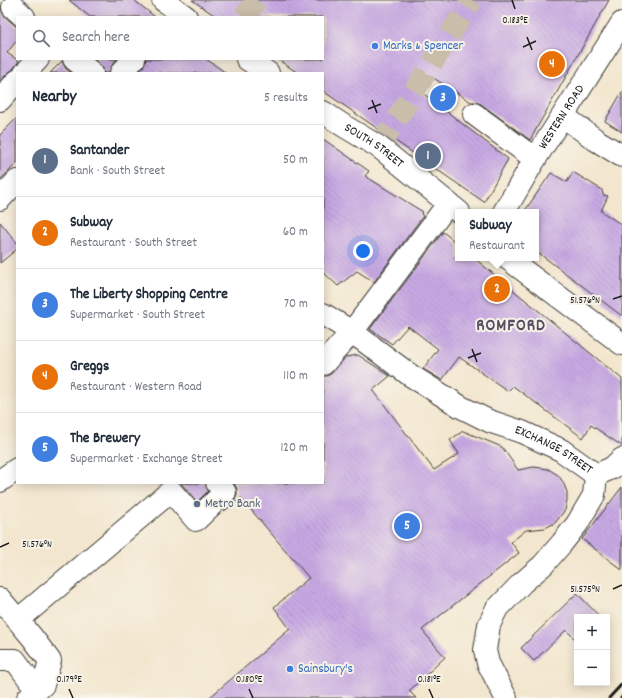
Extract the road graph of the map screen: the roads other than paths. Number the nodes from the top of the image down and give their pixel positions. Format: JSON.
{"nodes":[{"id":1,"x":622,"y":23,"type":"edge"},
{"id":2,"x":37,"y":60,"type":"edge"},
{"id":3,"x":75,"y":60,"type":"edge"},
{"id":4,"x":133,"y":60,"type":"edge"},
{"id":5,"x":248,"y":60,"type":"edge"},
{"id":6,"x":26,"y":72,"type":"edge"},
{"id":7,"x":91,"y":72,"type":"edge"},
{"id":8,"x":122,"y":72,"type":"edge"},
{"id":9,"x":266,"y":72,"type":"edge"},
{"id":10,"x":16,"y":82,"type":"edge"},
{"id":11,"x":0,"y":100,"type":"edge"},
{"id":12,"x":324,"y":113,"type":"edge"},
{"id":13,"x":474,"y":114,"type":"dead end"},
{"id":14,"x":563,"y":116,"type":"junction"},
{"id":15,"x":622,"y":156,"type":"edge"},
{"id":16,"x":535,"y":159,"type":"junction"},
{"id":17,"x":16,"y":183,"type":"edge"},
{"id":18,"x":0,"y":199,"type":"edge"},
{"id":19,"x":454,"y":208,"type":"edge"},
{"id":20,"x":506,"y":209,"type":"edge"},
{"id":21,"x":511,"y":261,"type":"edge"},
{"id":22,"x":324,"y":315,"type":"edge"},
{"id":23,"x":352,"y":332,"type":"junction"},
{"id":24,"x":622,"y":344,"type":"edge"},
{"id":25,"x":324,"y":363,"type":"edge"},
{"id":26,"x":622,"y":459,"type":"edge"},
{"id":27,"x":16,"y":470,"type":"edge"},
{"id":28,"x":596,"y":475,"type":"junction"},
{"id":29,"x":0,"y":481,"type":"edge"},
{"id":30,"x":218,"y":484,"type":"edge"},
{"id":31,"x":0,"y":599,"type":"edge"},
{"id":32,"x":18,"y":620,"type":"junction"},
{"id":33,"x":0,"y":660,"type":"edge"},
{"id":34,"x":33,"y":694,"type":"edge"},
{"id":35,"x":506,"y":698,"type":"edge"}],
"edges":[{"from":1,"to":14,"type":"street","name":"WESTERN ROAD"},
{"from":2,"to":6,"type":"street"},
{"from":3,"to":7,"type":"street"},
{"from":4,"to":8,"type":"street"},
{"from":5,"to":9,"type":"street"},
{"from":10,"to":11,"type":"street"},
{"from":12,"to":19,"type":"street","name":"SOUTH STREET"},
{"from":13,"to":16,"type":"street"},
{"from":14,"to":15,"type":"street"},
{"from":14,"to":16,"type":"street","name":"WESTERN ROAD"},
{"from":16,"to":20,"type":"street","name":"WESTERN ROAD"},
{"from":17,"to":18,"type":"street"},
{"from":19,"to":23,"type":"street"},
{"from":21,"to":24,"type":"street"},
{"from":22,"to":23,"type":"street","name":"EXCHANGE STREET"},
{"from":23,"to":25,"type":"street"},
{"from":23,"to":28,"type":"street","name":"EXCHANGE STREET"},
{"from":26,"to":28,"type":"street"},
{"from":27,"to":29,"type":"street"},
{"from":28,"to":35,"type":"street","name":"EXCHANGE STREET"},
{"from":30,"to":32,"type":"street"},
{"from":31,"to":32,"type":"street"},
{"from":32,"to":34,"type":"street"},
{"from":33,"to":34,"type":"street"}]}
